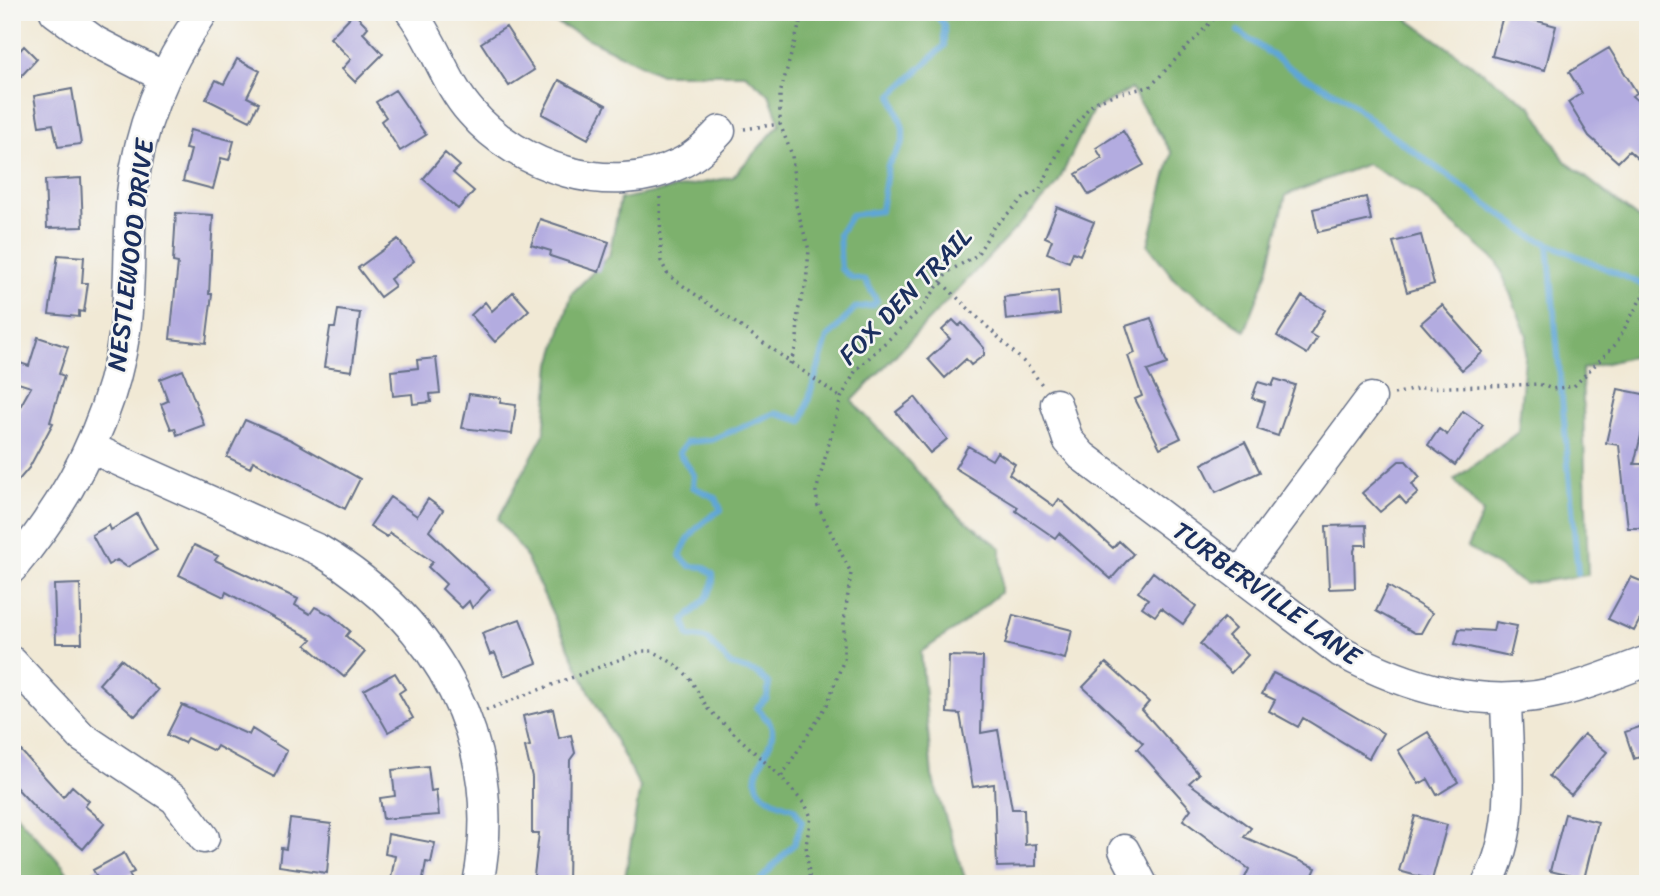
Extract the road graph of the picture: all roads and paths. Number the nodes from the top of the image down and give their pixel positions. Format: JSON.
{"nodes":[{"id":1,"x":55,"y":12,"type":"edge"},
{"id":2,"x":203,"y":12,"type":"edge"},
{"id":3,"x":411,"y":12,"type":"edge"},
{"id":4,"x":803,"y":12,"type":"edge"},
{"id":5,"x":1220,"y":12,"type":"edge"},
{"id":6,"x":164,"y":77,"type":"junction"},
{"id":7,"x":780,"y":124,"type":"junction"},
{"id":8,"x":720,"y":131,"type":"joint"},
{"id":9,"x":657,"y":173,"type":"junction"},
{"id":10,"x":1648,"y":277,"type":"edge"},
{"id":11,"x":942,"y":283,"type":"junction"},
{"id":12,"x":790,"y":364,"type":"junction"},
{"id":13,"x":841,"y":398,"type":"junction"},
{"id":14,"x":1371,"y":398,"type":"joint"},
{"id":15,"x":1056,"y":404,"type":"joint"},
{"id":16,"x":91,"y":448,"type":"junction"},
{"id":17,"x":12,"y":568,"type":"edge"},
{"id":18,"x":1239,"y":575,"type":"junction"},
{"id":19,"x":1648,"y":662,"type":"edge"},
{"id":20,"x":12,"y":663,"type":"edge"},
{"id":21,"x":1506,"y":699,"type":"junction"},
{"id":22,"x":465,"y":718,"type":"junction"},
{"id":23,"x":780,"y":777,"type":"junction"},
{"id":24,"x":204,"y":838,"type":"dead end"},
{"id":25,"x":1124,"y":850,"type":"dead end"},
{"id":26,"x":478,"y":884,"type":"edge"},
{"id":27,"x":810,"y":884,"type":"edge"},
{"id":28,"x":1142,"y":884,"type":"edge"},
{"id":29,"x":1487,"y":884,"type":"edge"}],
"edges":[{"from":1,"to":6,"type":"street"},
{"from":2,"to":6,"type":"street","name":"NESTLEWOOD DRIVE"},
{"from":3,"to":9,"type":"street"},
{"from":4,"to":7,"type":"path"},
{"from":5,"to":11,"type":"path","name":"FOX DEN TRAIL"},
{"from":6,"to":16,"type":"street","name":"NESTLEWOOD DRIVE"},
{"from":7,"to":8,"type":"path"},
{"from":7,"to":12,"type":"path"},
{"from":8,"to":9,"type":"street"},
{"from":9,"to":12,"type":"path"},
{"from":10,"to":14,"type":"path"},
{"from":11,"to":13,"type":"path","name":"FOX DEN TRAIL"},
{"from":11,"to":15,"type":"path"},
{"from":12,"to":13,"type":"path"},
{"from":13,"to":23,"type":"path","name":"FOX DEN TRAIL"},
{"from":14,"to":18,"type":"street"},
{"from":15,"to":18,"type":"street","name":"TURBERVILLE LANE"},
{"from":16,"to":17,"type":"street","name":"NESTLEWOOD DRIVE"},
{"from":16,"to":22,"type":"street"},
{"from":18,"to":21,"type":"street","name":"TURBERVILLE LANE"},
{"from":19,"to":21,"type":"street","name":"TURBERVILLE LANE"},
{"from":20,"to":24,"type":"street"},
{"from":21,"to":29,"type":"street"},
{"from":22,"to":23,"type":"path"},
{"from":22,"to":26,"type":"street"},
{"from":23,"to":27,"type":"path"},
{"from":25,"to":28,"type":"street"}]}
